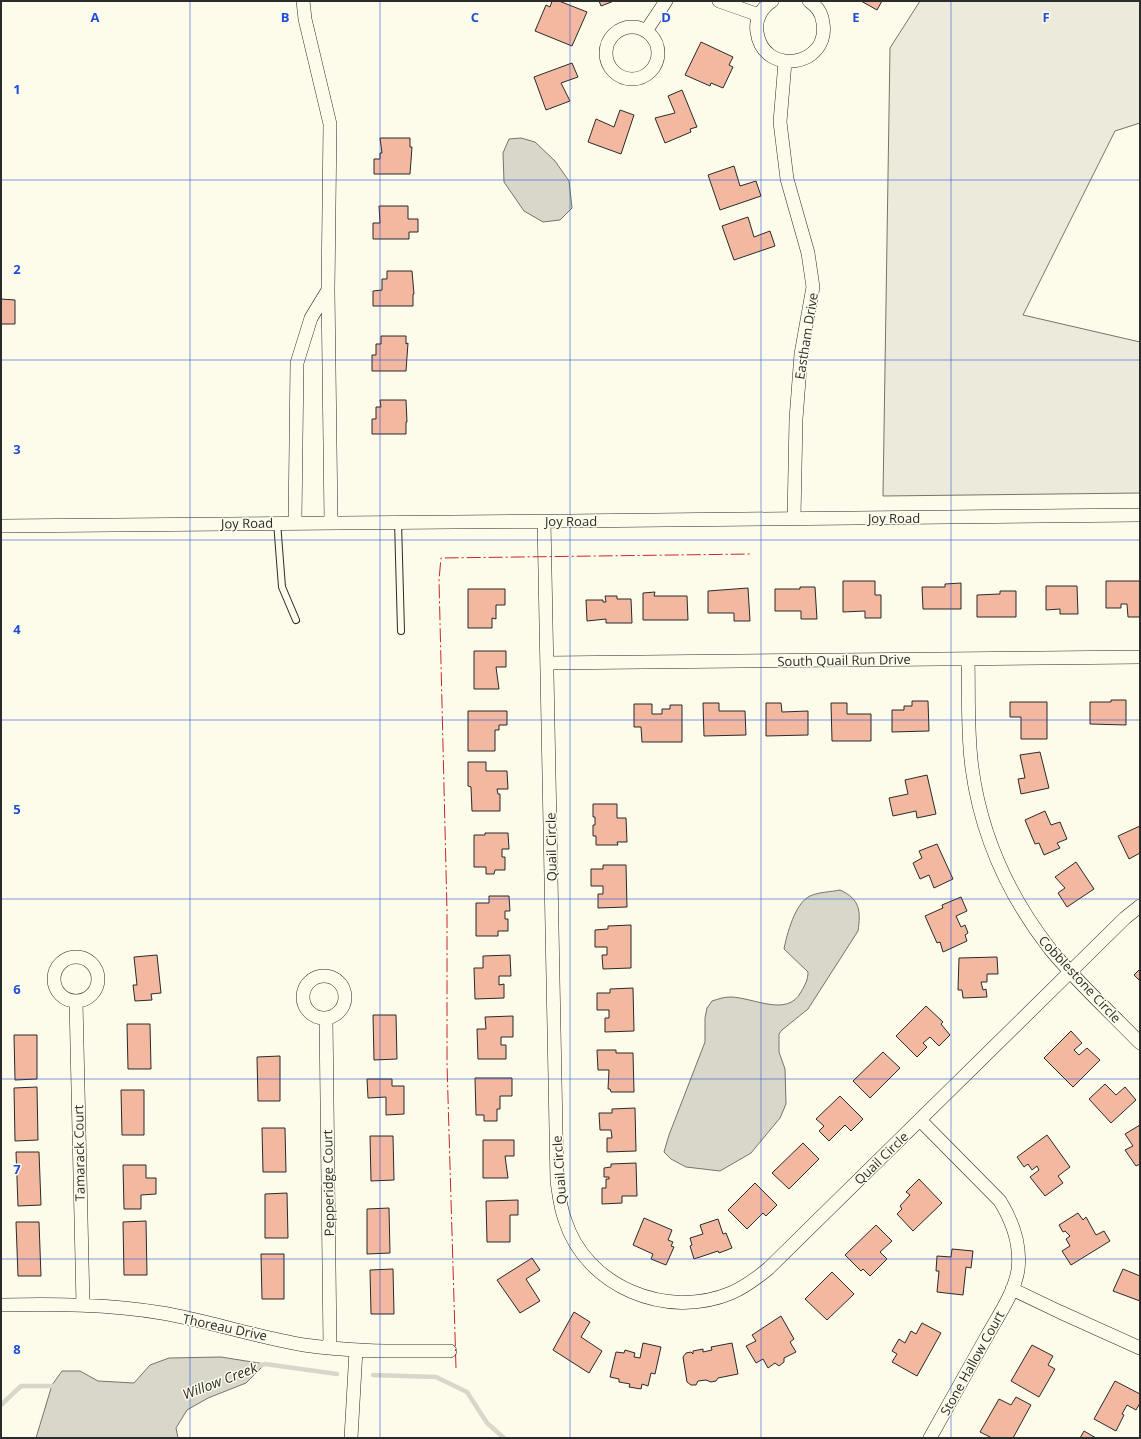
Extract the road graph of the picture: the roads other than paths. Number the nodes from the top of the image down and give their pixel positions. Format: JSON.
{"nodes":[{"id":1,"x":303,"y":1,"type":"edge"},
{"id":2,"x":666,"y":1,"type":"edge"},
{"id":3,"x":719,"y":1,"type":"edge"},
{"id":4,"x":772,"y":1,"type":"edge"},
{"id":5,"x":809,"y":1,"type":"edge"},
{"id":6,"x":759,"y":15,"type":"junction"},
{"id":7,"x":646,"y":31,"type":"dead end"},
{"id":8,"x":785,"y":62,"type":"junction"},
{"id":9,"x":328,"y":290,"type":"junction"},
{"id":10,"x":1140,"y":515,"type":"edge"},
{"id":11,"x":794,"y":518,"type":"junction"},
{"id":12,"x":330,"y":521,"type":"junction"},
{"id":13,"x":398,"y":521,"type":"junction"},
{"id":14,"x":544,"y":521,"type":"junction"},
{"id":15,"x":277,"y":522,"type":"junction"},
{"id":16,"x":295,"y":522,"type":"junction"},
{"id":17,"x":1,"y":526,"type":"edge"},
{"id":18,"x":296,"y":620,"type":"dead end"},
{"id":19,"x":401,"y":631,"type":"dead end"},
{"id":20,"x":1140,"y":657,"type":"edge"},
{"id":21,"x":968,"y":659,"type":"junction"},
{"id":22,"x":547,"y":663,"type":"junction"},
{"id":23,"x":1140,"y":906,"type":"edge"},
{"id":24,"x":1071,"y":972,"type":"junction"},
{"id":25,"x":76,"y":1001,"type":"dead end"},
{"id":26,"x":326,"y":1018,"type":"dead end"},
{"id":27,"x":1140,"y":1043,"type":"edge"},
{"id":28,"x":920,"y":1120,"type":"junction"},
{"id":29,"x":1012,"y":1288,"type":"junction"},
{"id":30,"x":1,"y":1305,"type":"edge"},
{"id":31,"x":83,"y":1305,"type":"junction"},
{"id":32,"x":330,"y":1348,"type":"junction"},
{"id":33,"x":1140,"y":1348,"type":"edge"},
{"id":34,"x":356,"y":1350,"type":"junction"},
{"id":35,"x":450,"y":1351,"type":"dead end"},
{"id":36,"x":352,"y":1438,"type":"edge"},
{"id":37,"x":930,"y":1438,"type":"edge"}],
"edges":[{"from":1,"to":9,"type":"street"},
{"from":2,"to":7,"type":"street"},
{"from":3,"to":6,"type":"street"},
{"from":4,"to":6,"type":"street"},
{"from":5,"to":8,"type":"street"},
{"from":6,"to":8,"type":"street"},
{"from":8,"to":11,"type":"street","name":"Eastham Drive"},
{"from":9,"to":12,"type":"street"},
{"from":9,"to":16,"type":"street"},
{"from":10,"to":11,"type":"street","name":"Joy Road"},
{"from":11,"to":14,"type":"street","name":"Joy Road"},
{"from":12,"to":13,"type":"street","name":"Joy Road"},
{"from":12,"to":16,"type":"street","name":"Joy Road"},
{"from":13,"to":14,"type":"street","name":"Joy Road"},
{"from":13,"to":19,"type":"lane"},
{"from":14,"to":22,"type":"street","name":"Quail Circle"},
{"from":15,"to":16,"type":"street","name":"Joy Road"},
{"from":15,"to":17,"type":"street","name":"Joy Road"},
{"from":15,"to":18,"type":"lane"},
{"from":20,"to":21,"type":"street","name":"South Quail Run Drive"},
{"from":21,"to":22,"type":"street","name":"South Quail Run Drive"},
{"from":21,"to":24,"type":"street","name":"Cobblestone Circle"},
{"from":22,"to":28,"type":"street","name":"Quail Circle"},
{"from":23,"to":24,"type":"street","name":"Quail Circle"},
{"from":24,"to":27,"type":"street","name":"Cobblestone Circle"},
{"from":24,"to":28,"type":"street","name":"Quail Circle"},
{"from":25,"to":31,"type":"street","name":"Tamarack Court"},
{"from":26,"to":32,"type":"street","name":"Pepperidge Court"},
{"from":28,"to":29,"type":"street","name":"Stone Hallow Court"},
{"from":29,"to":33,"type":"street"},
{"from":29,"to":37,"type":"street","name":"Stone Hallow Court"},
{"from":30,"to":31,"type":"street","name":"Thoreau Drive"},
{"from":31,"to":32,"type":"street","name":"Thoreau Drive"},
{"from":32,"to":34,"type":"street","name":"Thoreau Drive"},
{"from":34,"to":35,"type":"street","name":"Thoreau Drive"},
{"from":34,"to":36,"type":"street"}]}
